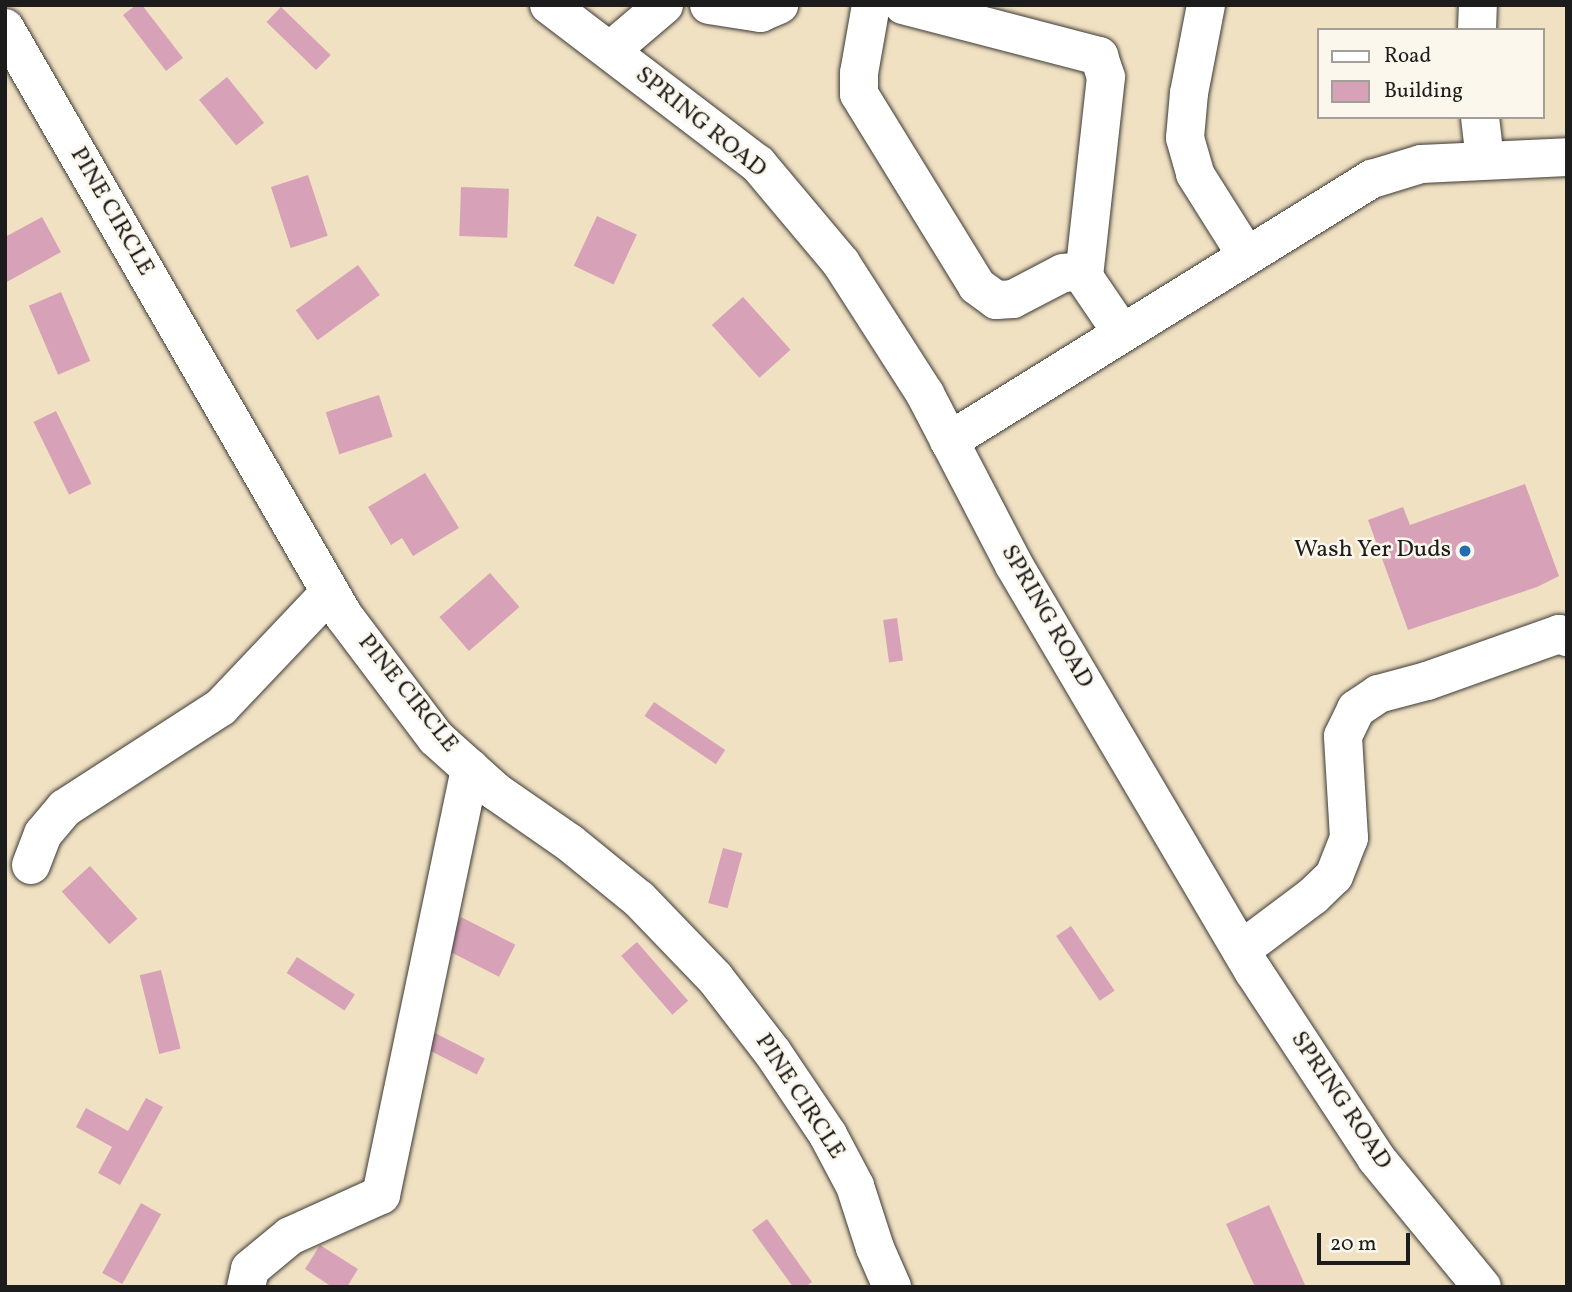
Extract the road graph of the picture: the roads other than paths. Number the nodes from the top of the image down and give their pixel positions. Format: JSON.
{"nodes":[{"id":1,"x":549,"y":5,"type":"edge"},
{"id":2,"x":664,"y":5,"type":"edge"},
{"id":3,"x":709,"y":5,"type":"edge"},
{"id":4,"x":779,"y":5,"type":"edge"},
{"id":5,"x":871,"y":5,"type":"edge"},
{"id":6,"x":903,"y":5,"type":"edge"},
{"id":7,"x":1206,"y":5,"type":"edge"},
{"id":8,"x":1478,"y":5,"type":"edge"},
{"id":9,"x":5,"y":27,"type":"edge"},
{"id":10,"x":1477,"y":28,"type":"edge"},
{"id":11,"x":610,"y":51,"type":"junction"},
{"id":12,"x":1480,"y":119,"type":"edge"},
{"id":13,"x":1567,"y":157,"type":"edge"},
{"id":14,"x":1485,"y":160,"type":"junction"},
{"id":15,"x":1246,"y":255,"type":"junction"},
{"id":16,"x":1084,"y":277,"type":"junction"},
{"id":17,"x":1122,"y":333,"type":"junction"},
{"id":18,"x":950,"y":441,"type":"junction"},
{"id":19,"x":330,"y":592,"type":"junction"},
{"id":20,"x":1567,"y":637,"type":"edge"},
{"id":21,"x":470,"y":768,"type":"junction"},
{"id":22,"x":31,"y":865,"type":"dead end"},
{"id":23,"x":1241,"y":950,"type":"junction"},
{"id":24,"x":246,"y":1287,"type":"edge"},
{"id":25,"x":892,"y":1287,"type":"edge"},
{"id":26,"x":1482,"y":1287,"type":"edge"}],
"edges":[{"from":1,"to":11,"type":"street","name":"SPRING ROAD"},
{"from":2,"to":11,"type":"street"},
{"from":3,"to":4,"type":"street"},
{"from":5,"to":16,"type":"street"},
{"from":6,"to":16,"type":"street"},
{"from":7,"to":15,"type":"street"},
{"from":8,"to":10,"type":"street"},
{"from":9,"to":19,"type":"street","name":"PINE CIRCLE"},
{"from":11,"to":18,"type":"street","name":"SPRING ROAD"},
{"from":12,"to":14,"type":"street"},
{"from":13,"to":14,"type":"street"},
{"from":14,"to":15,"type":"street"},
{"from":15,"to":17,"type":"street"},
{"from":16,"to":17,"type":"street"},
{"from":17,"to":18,"type":"street"},
{"from":18,"to":23,"type":"street","name":"SPRING ROAD"},
{"from":19,"to":21,"type":"street","name":"PINE CIRCLE"},
{"from":19,"to":22,"type":"street"},
{"from":20,"to":23,"type":"street"},
{"from":21,"to":24,"type":"street"},
{"from":21,"to":25,"type":"street","name":"PINE CIRCLE"},
{"from":23,"to":26,"type":"street","name":"SPRING ROAD"}]}
